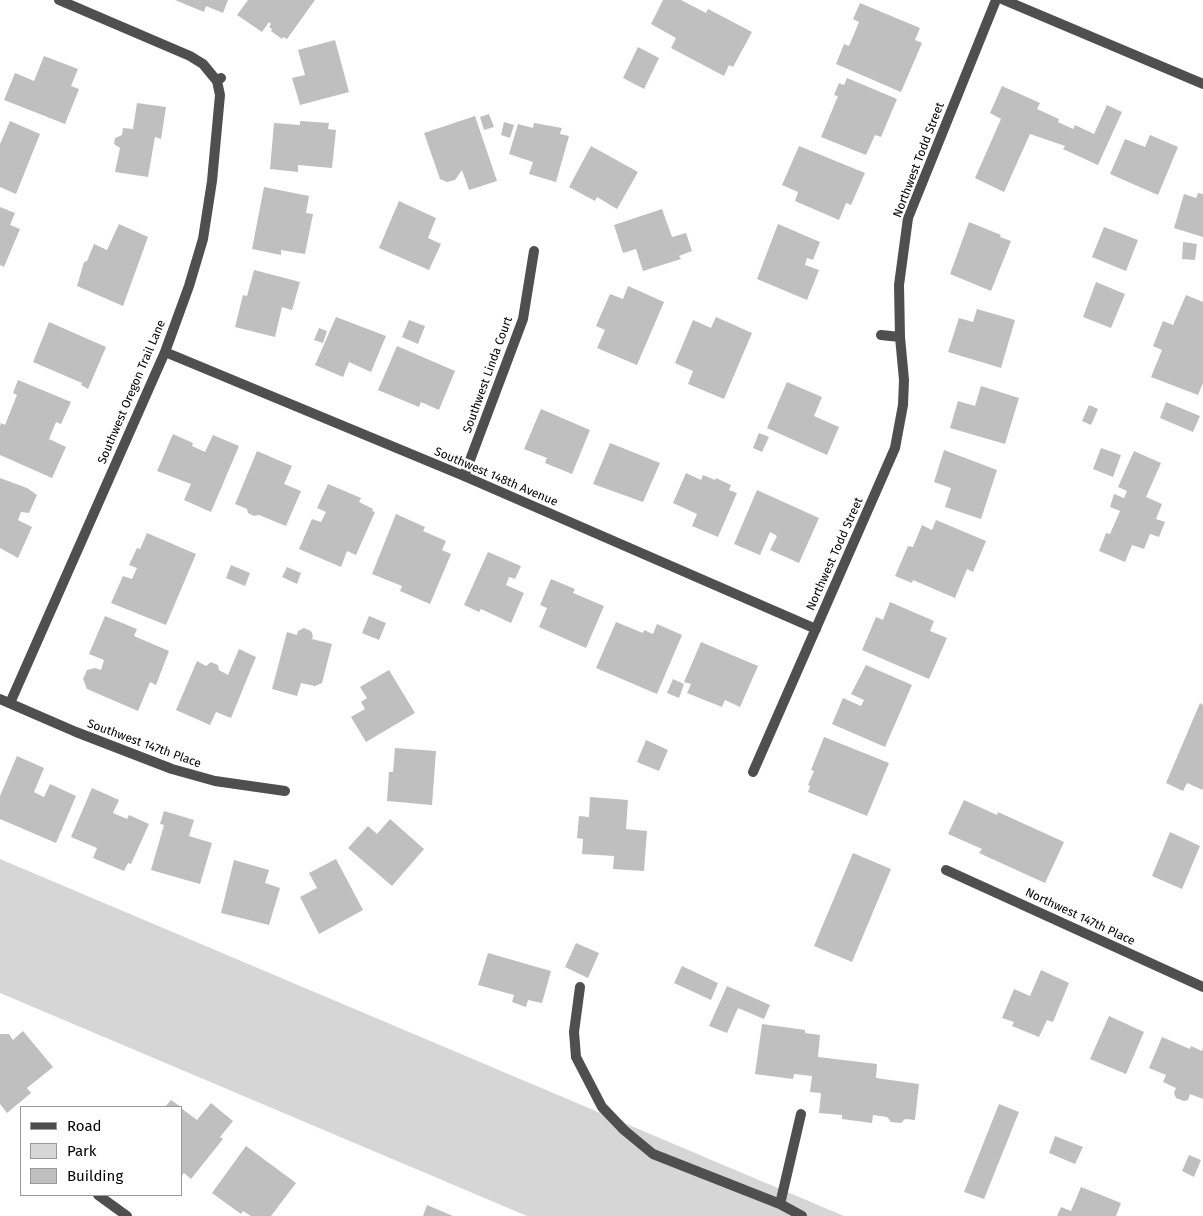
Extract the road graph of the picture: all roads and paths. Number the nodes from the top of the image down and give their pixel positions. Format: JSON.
{"nodes":[{"id":1,"x":59,"y":0,"type":"edge"},
{"id":2,"x":996,"y":0,"type":"edge"},
{"id":3,"x":1004,"y":0,"type":"edge"},
{"id":4,"x":1203,"y":84,"type":"edge"},
{"id":5,"x":534,"y":251,"type":"dead end"},
{"id":6,"x":882,"y":335,"type":"dead end"},
{"id":7,"x":900,"y":338,"type":"junction"},
{"id":8,"x":165,"y":352,"type":"junction"},
{"id":9,"x":464,"y":476,"type":"junction"},
{"id":10,"x":816,"y":629,"type":"junction"},
{"id":11,"x":5,"y":701,"type":"edge"},
{"id":12,"x":753,"y":772,"type":"dead end"},
{"id":13,"x":285,"y":791,"type":"dead end"},
{"id":14,"x":946,"y":870,"type":"dead end"},
{"id":15,"x":580,"y":987,"type":"dead end"},
{"id":16,"x":1203,"y":987,"type":"edge"},
{"id":17,"x":801,"y":1114,"type":"dead end"},
{"id":18,"x":99,"y":1196,"type":"edge"},
{"id":19,"x":780,"y":1204,"type":"junction"},
{"id":20,"x":127,"y":1216,"type":"edge"},
{"id":21,"x":802,"y":1216,"type":"edge"}],
"edges":[{"from":1,"to":8,"type":"street","name":"Southwest Oregon Trail Lane"},
{"from":2,"to":7,"type":"street","name":"Northwest Todd Street"},
{"from":3,"to":4,"type":"street"},
{"from":5,"to":9,"type":"street","name":"Southwest Linda Court"},
{"from":6,"to":7,"type":"street"},
{"from":7,"to":10,"type":"street","name":"Northwest Todd Street"},
{"from":8,"to":9,"type":"street","name":"Southwest 148th Avenue"},
{"from":8,"to":11,"type":"street","name":"Southwest Oregon Trail Lane"},
{"from":9,"to":10,"type":"street","name":"Southwest 148th Avenue"},
{"from":10,"to":12,"type":"street","name":"Northwest Todd Street"},
{"from":11,"to":13,"type":"street","name":"Southwest 147th Place"},
{"from":14,"to":16,"type":"street","name":"Northwest 147th Place"},
{"from":15,"to":19,"type":"street"},
{"from":17,"to":19,"type":"street"},
{"from":18,"to":20,"type":"street"},
{"from":19,"to":21,"type":"street"}]}
